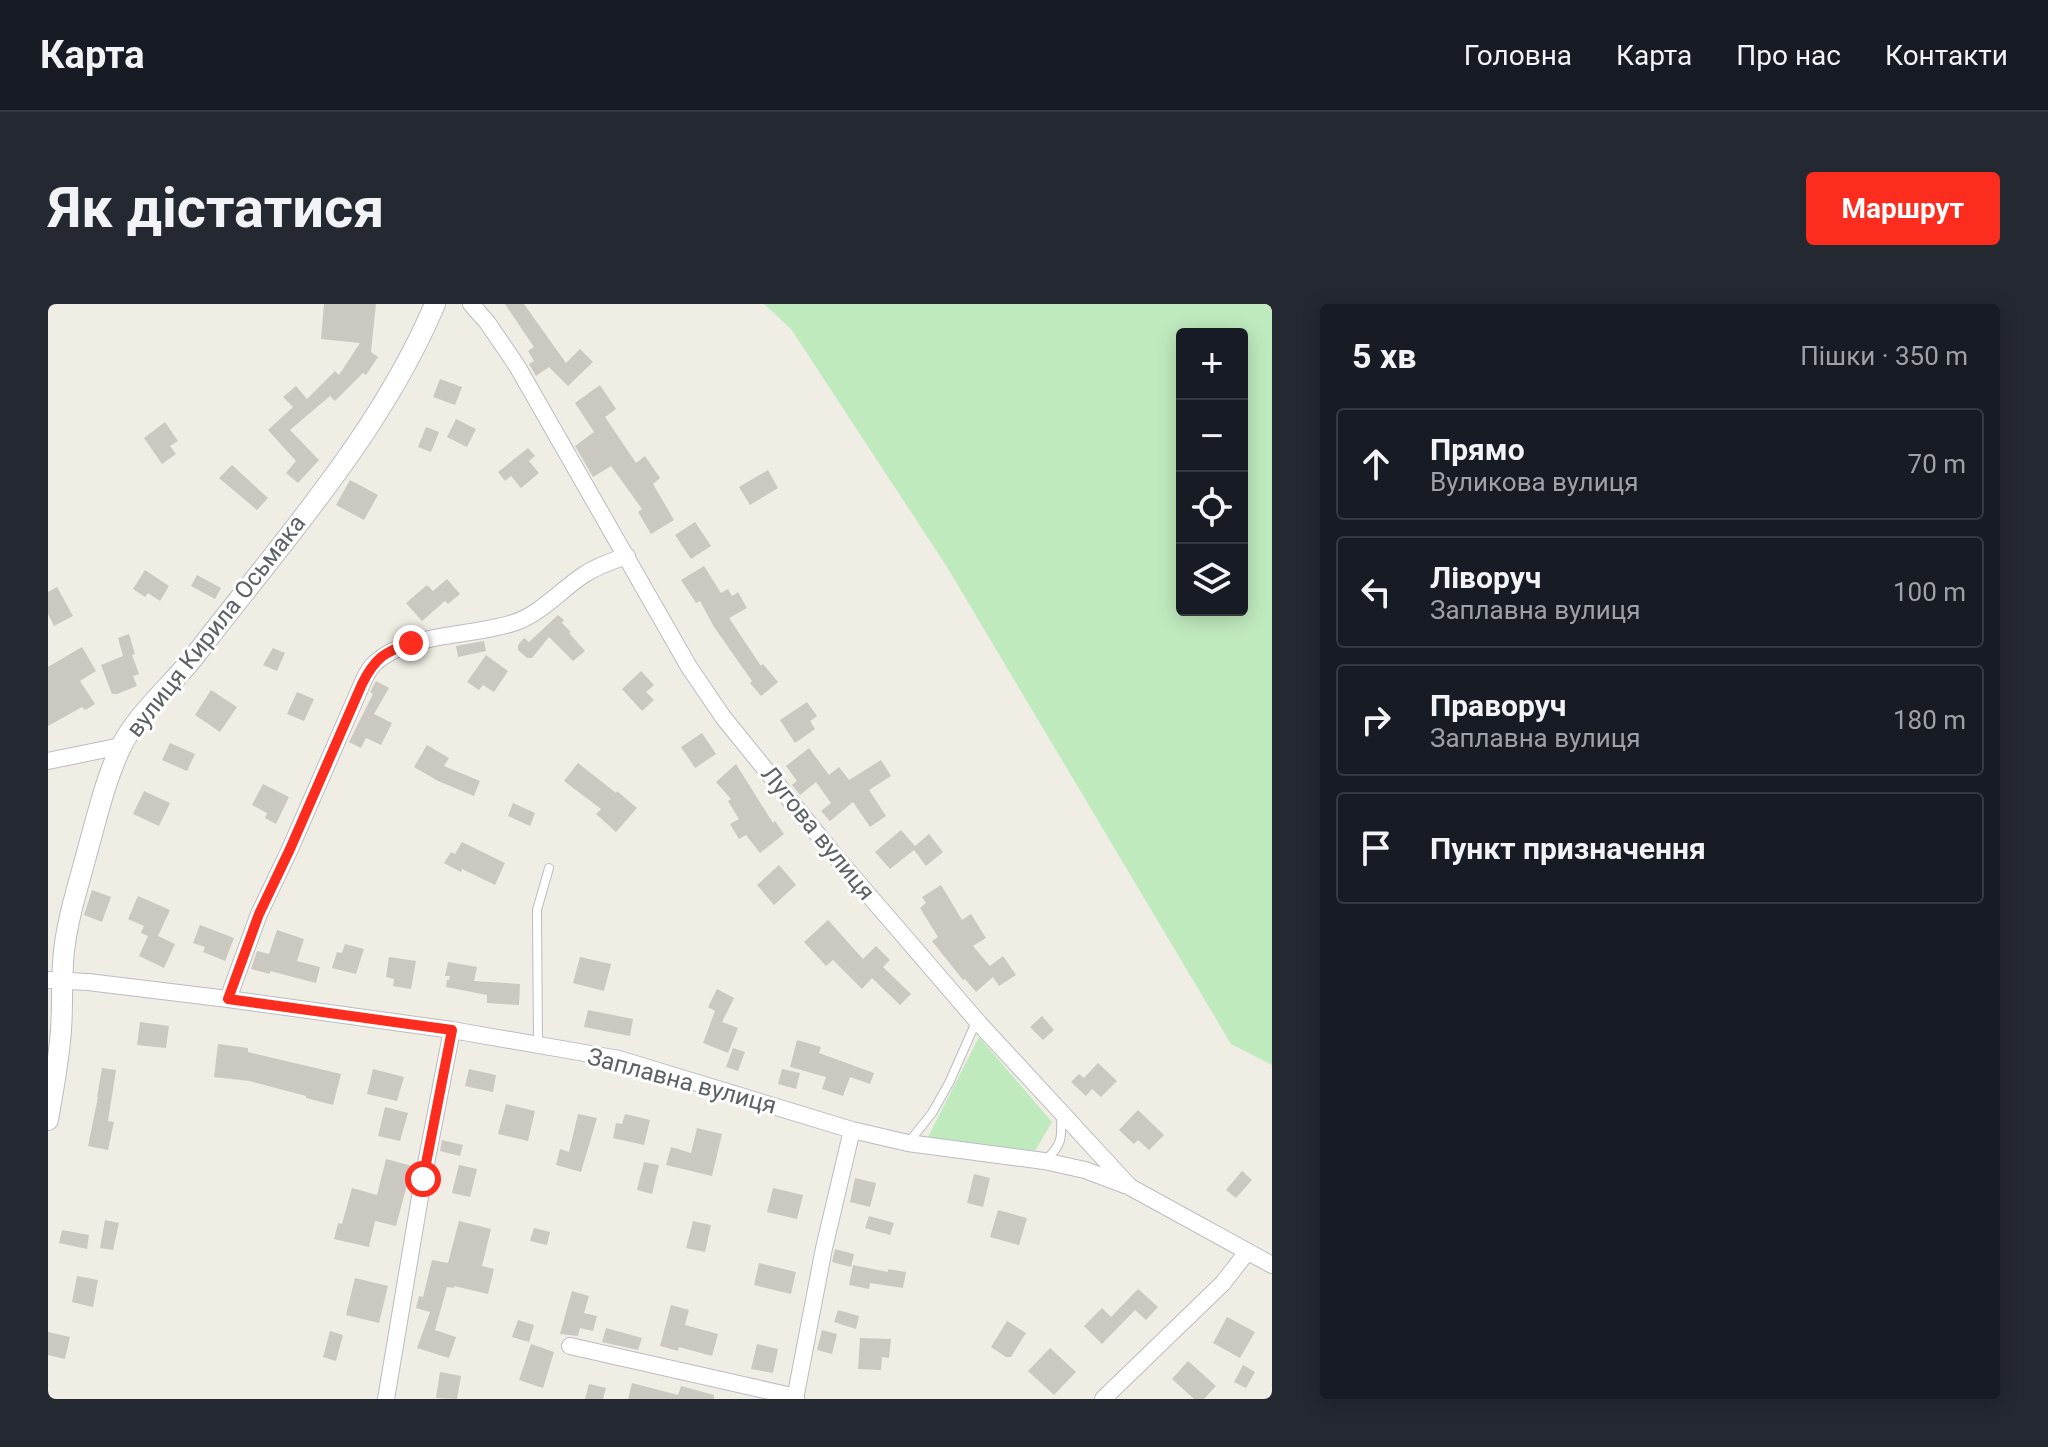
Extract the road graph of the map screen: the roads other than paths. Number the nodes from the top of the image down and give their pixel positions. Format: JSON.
{"nodes":[{"id":1,"x":435,"y":304,"type":"edge"},
{"id":2,"x":471,"y":304,"type":"edge"},
{"id":3,"x":627,"y":556,"type":"junction"},
{"id":4,"x":121,"y":746,"type":"junction"},
{"id":5,"x":48,"y":761,"type":"edge"},
{"id":6,"x":549,"y":868,"type":"dead end"},
{"id":7,"x":55,"y":980,"type":"edge"},
{"id":8,"x":228,"y":999,"type":"junction"},
{"id":9,"x":977,"y":1021,"type":"junction"},
{"id":10,"x":452,"y":1030,"type":"junction"},
{"id":11,"x":538,"y":1046,"type":"junction"},
{"id":12,"x":1061,"y":1111,"type":"junction"},
{"id":13,"x":48,"y":1120,"type":"edge"},
{"id":14,"x":852,"y":1130,"type":"junction"},
{"id":15,"x":908,"y":1143,"type":"junction"},
{"id":16,"x":1044,"y":1161,"type":"junction"},
{"id":17,"x":1130,"y":1187,"type":"junction"},
{"id":18,"x":1247,"y":1252,"type":"junction"},
{"id":19,"x":1272,"y":1265,"type":"edge"},
{"id":20,"x":570,"y":1346,"type":"dead end"},
{"id":21,"x":796,"y":1398,"type":"edge"},
{"id":22,"x":386,"y":1399,"type":"edge"},
{"id":23,"x":1103,"y":1399,"type":"edge"}],
"edges":[{"from":1,"to":4,"type":"street","name":"вулиця Кирила Осьмака"},
{"from":2,"to":3,"type":"street","name":"Лугова вулиця"},
{"from":3,"to":8,"type":"street"},
{"from":3,"to":9,"type":"street","name":"Лугова вулиця"},
{"from":4,"to":5,"type":"street"},
{"from":4,"to":7,"type":"street","name":"вулиця Кирила Осьмака"},
{"from":6,"to":11,"type":"lane"},
{"from":7,"to":8,"type":"street","name":"Заплавна вулиця"},
{"from":7,"to":13,"type":"street","name":"вулиця Кирила Осьмака"},
{"from":8,"to":10,"type":"street","name":"Заплавна вулиця"},
{"from":9,"to":12,"type":"street","name":"Лугова вулиця"},
{"from":9,"to":15,"type":"lane"},
{"from":10,"to":11,"type":"street","name":"Заплавна вулиця"},
{"from":10,"to":22,"type":"street"},
{"from":11,"to":14,"type":"street","name":"Заплавна вулиця"},
{"from":12,"to":16,"type":"lane"},
{"from":12,"to":17,"type":"street","name":"Лугова вулиця"},
{"from":14,"to":15,"type":"street","name":"Заплавна вулиця"},
{"from":14,"to":21,"type":"street"},
{"from":15,"to":16,"type":"street","name":"Заплавна вулиця"},
{"from":16,"to":17,"type":"street","name":"Заплавна вулиця"},
{"from":17,"to":18,"type":"street","name":"Лугова вулиця"},
{"from":18,"to":19,"type":"street","name":"Лугова вулиця"},
{"from":18,"to":23,"type":"street"},
{"from":20,"to":21,"type":"street"}]}
